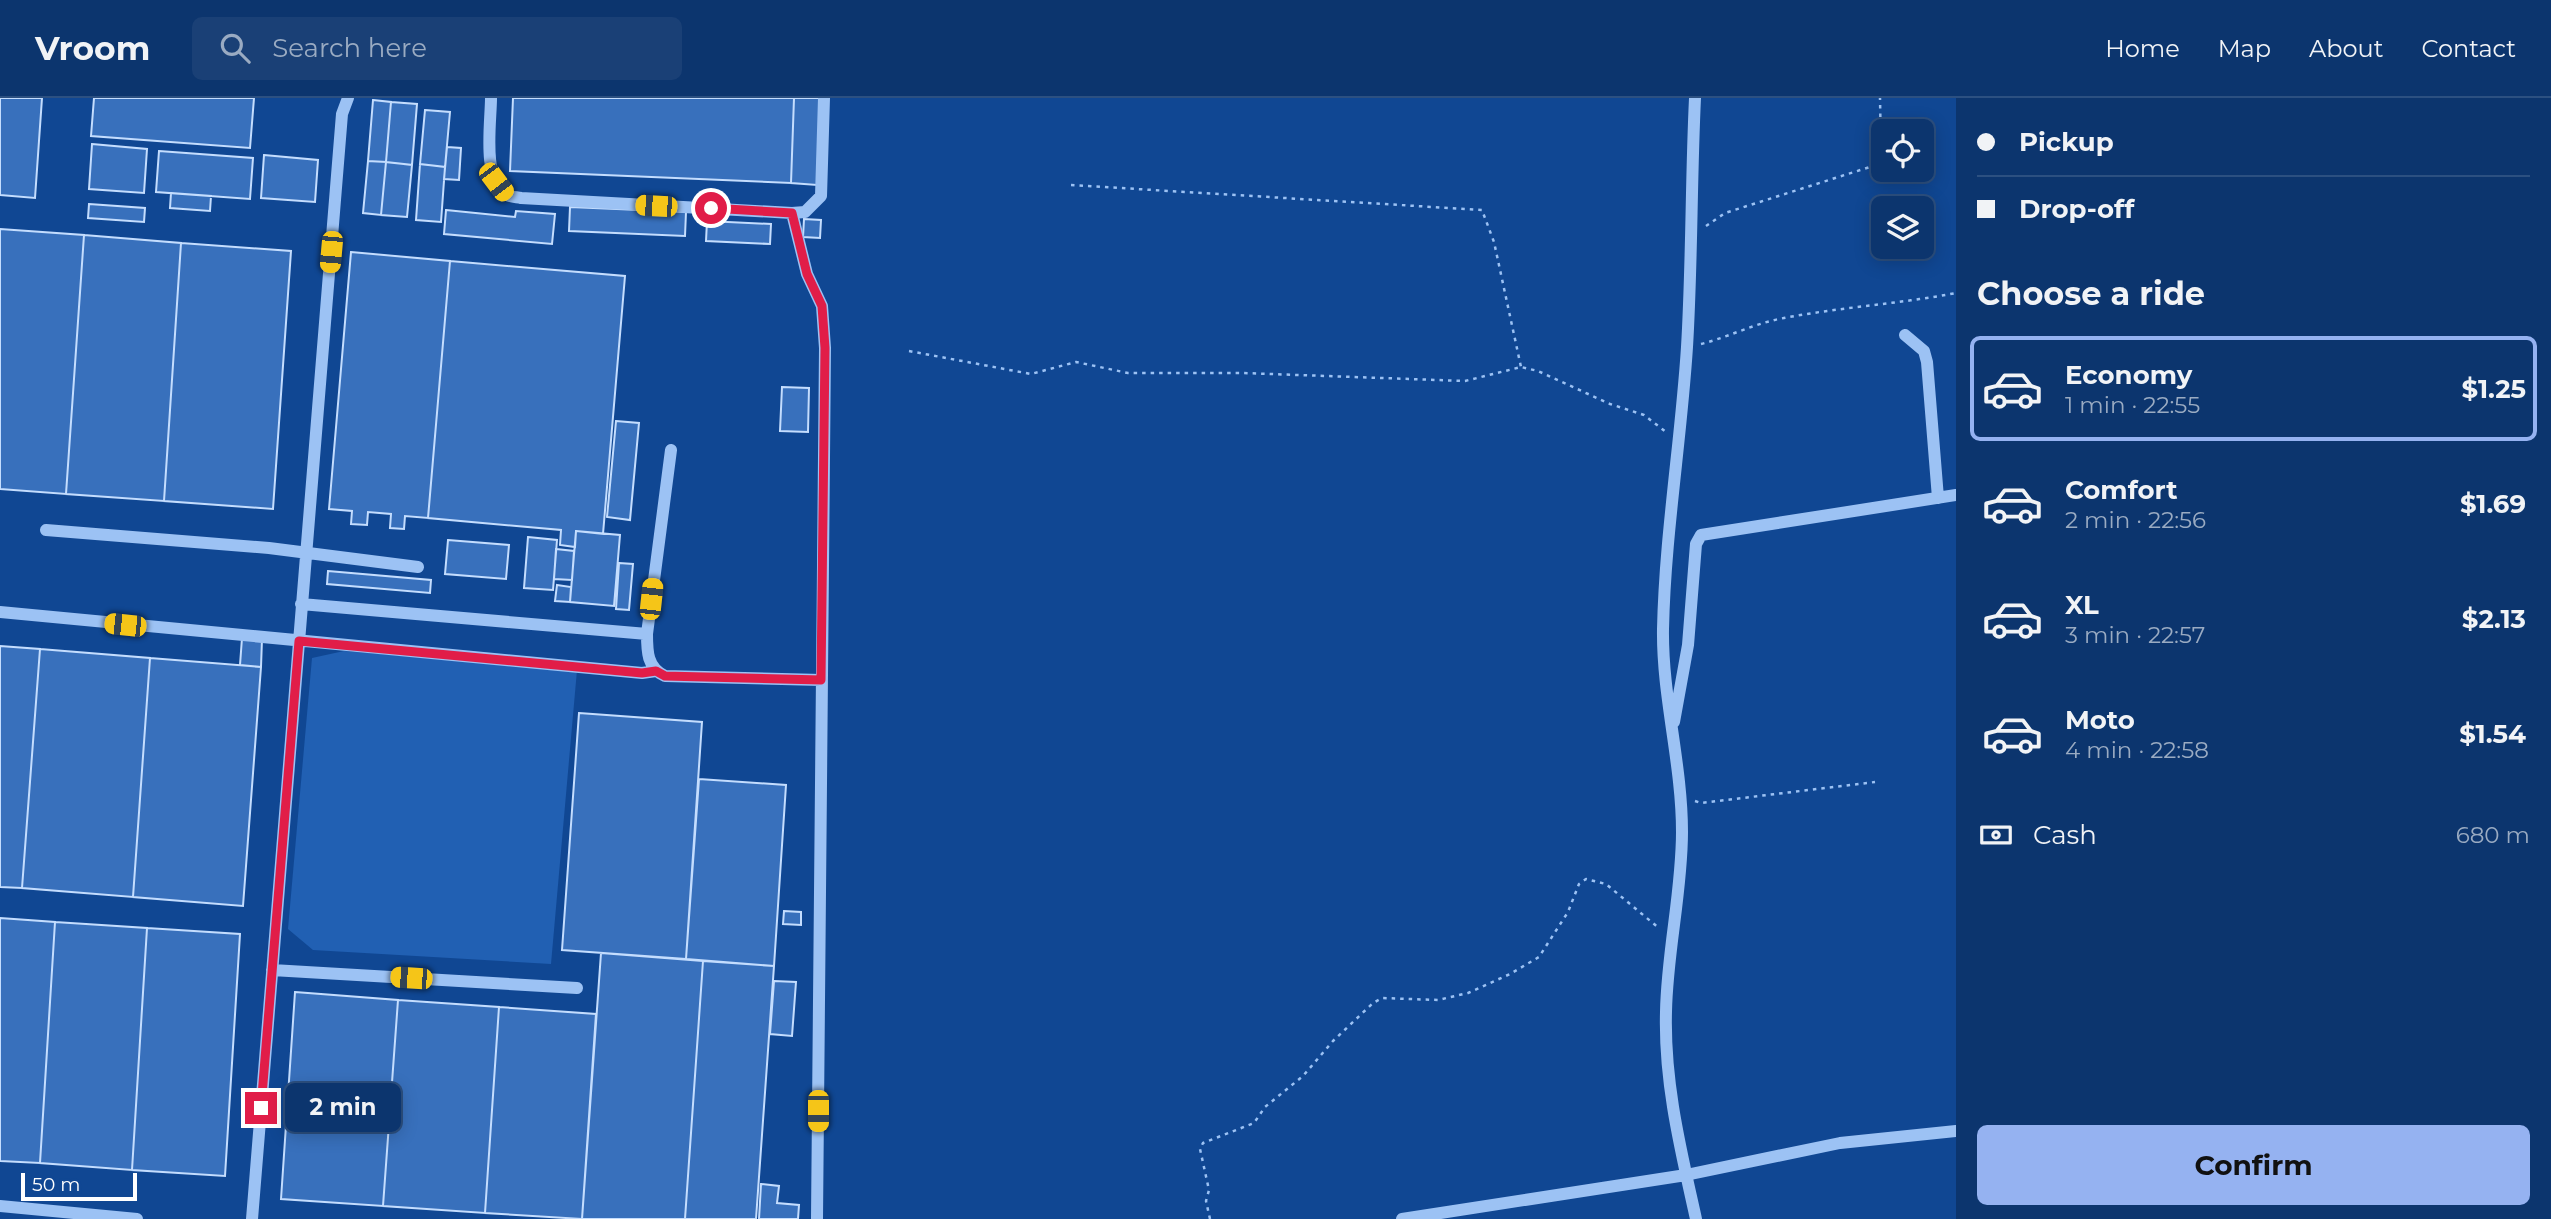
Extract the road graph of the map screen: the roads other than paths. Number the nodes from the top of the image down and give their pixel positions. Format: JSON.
{"nodes":[{"id":1,"x":348,"y":98,"type":"edge"},
{"id":2,"x":491,"y":98,"type":"edge"},
{"id":3,"x":824,"y":98,"type":"edge"},
{"id":4,"x":1695,"y":98,"type":"edge"},
{"id":5,"x":792,"y":213,"type":"junction"},
{"id":6,"x":1905,"y":335,"type":"dead end"},
{"id":7,"x":671,"y":450,"type":"dead end"},
{"id":8,"x":1956,"y":495,"type":"edge"},
{"id":9,"x":1938,"y":498,"type":"junction"},
{"id":10,"x":46,"y":530,"type":"dead end"},
{"id":11,"x":307,"y":555,"type":"junction"},
{"id":12,"x":418,"y":567,"type":"dead end"},
{"id":13,"x":301,"y":604,"type":"junction"},
{"id":14,"x":0,"y":612,"type":"edge"},
{"id":15,"x":647,"y":634,"type":"junction"},
{"id":16,"x":299,"y":641,"type":"junction"},
{"id":17,"x":656,"y":671,"type":"junction"},
{"id":18,"x":821,"y":680,"type":"junction"},
{"id":19,"x":1673,"y":723,"type":"junction"},
{"id":20,"x":272,"y":970,"type":"junction"},
{"id":21,"x":577,"y":988,"type":"dead end"},
{"id":22,"x":1956,"y":1131,"type":"edge"},
{"id":23,"x":1686,"y":1175,"type":"junction"},
{"id":24,"x":0,"y":1206,"type":"edge"},
{"id":25,"x":137,"y":1219,"type":"edge"},
{"id":26,"x":252,"y":1219,"type":"edge"},
{"id":27,"x":817,"y":1219,"type":"edge"},
{"id":28,"x":1402,"y":1219,"type":"edge"},
{"id":29,"x":1696,"y":1219,"type":"edge"}],
"edges":[{"from":1,"to":11,"type":"street"},
{"from":2,"to":5,"type":"street"},
{"from":3,"to":5,"type":"street"},
{"from":4,"to":19,"type":"street"},
{"from":5,"to":18,"type":"street"},
{"from":6,"to":9,"type":"street"},
{"from":7,"to":15,"type":"street"},
{"from":8,"to":9,"type":"street"},
{"from":9,"to":19,"type":"street"},
{"from":10,"to":11,"type":"street"},
{"from":11,"to":12,"type":"street"},
{"from":11,"to":13,"type":"street"},
{"from":13,"to":15,"type":"street"},
{"from":13,"to":16,"type":"street"},
{"from":14,"to":16,"type":"street"},
{"from":15,"to":17,"type":"street"},
{"from":16,"to":17,"type":"street"},
{"from":16,"to":20,"type":"street"},
{"from":17,"to":18,"type":"street"},
{"from":18,"to":27,"type":"street"},
{"from":19,"to":23,"type":"street"},
{"from":20,"to":21,"type":"street"},
{"from":20,"to":26,"type":"street"},
{"from":22,"to":23,"type":"street"},
{"from":23,"to":28,"type":"street"},
{"from":23,"to":29,"type":"street"},
{"from":24,"to":25,"type":"street"}]}
